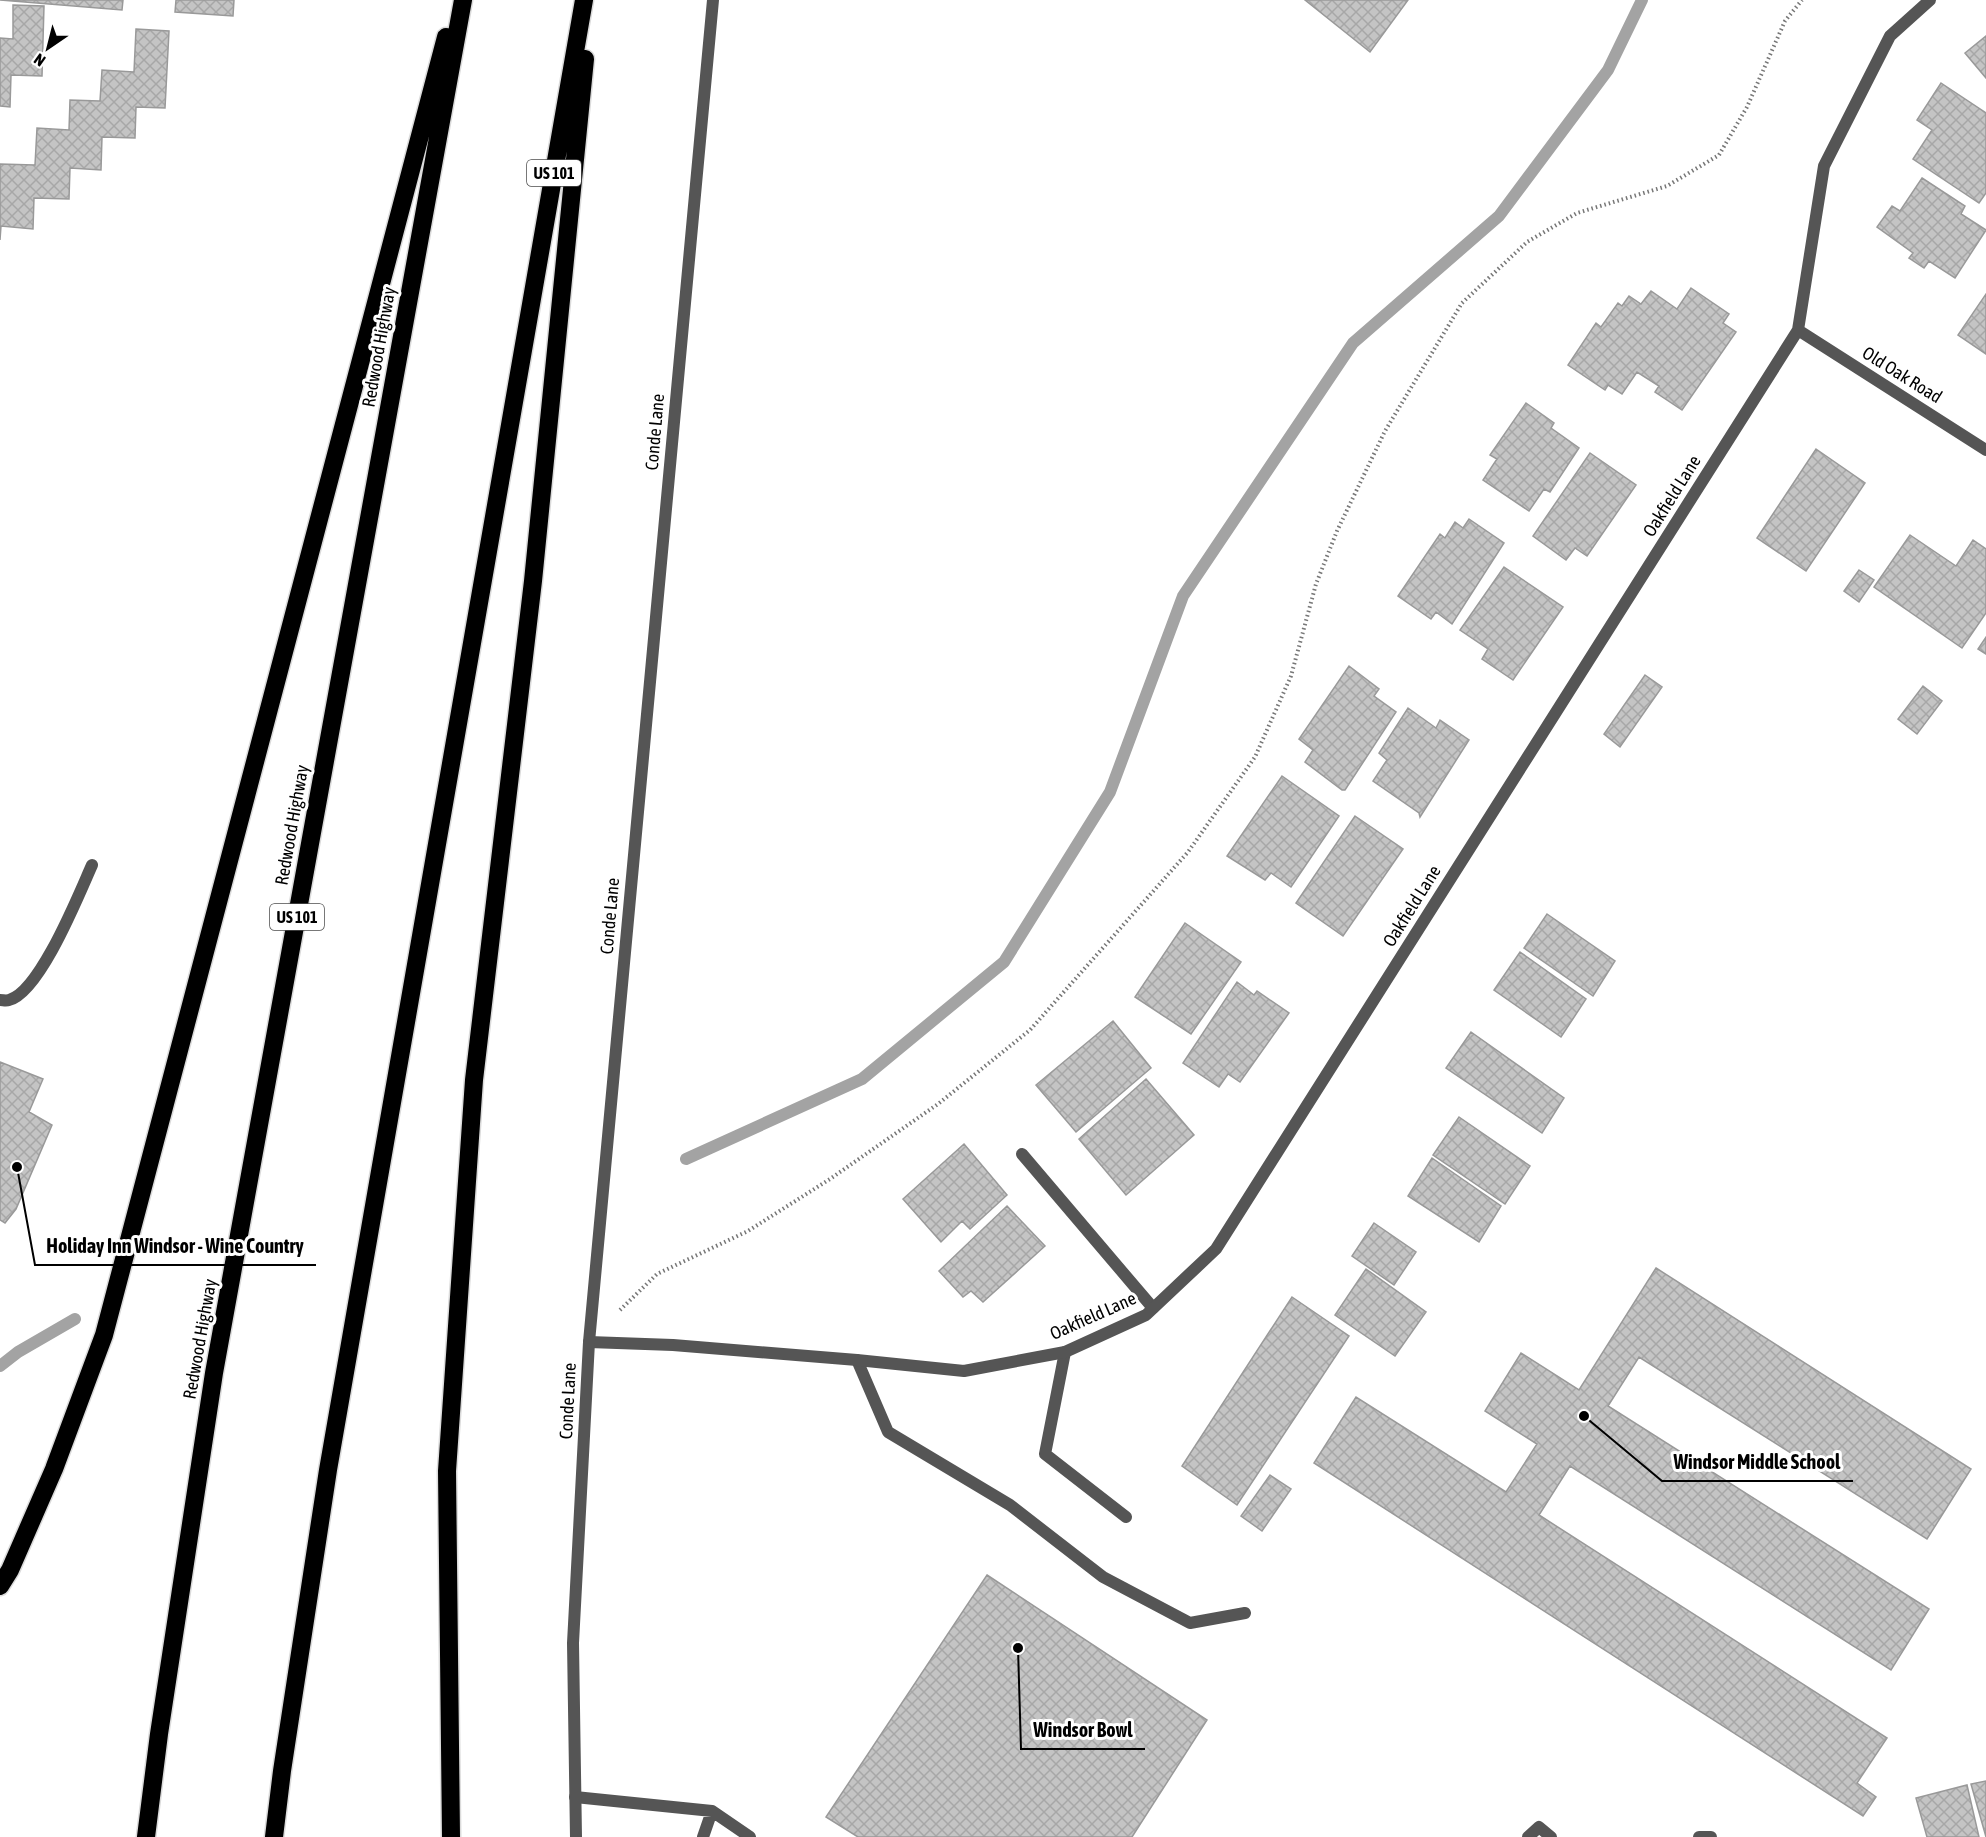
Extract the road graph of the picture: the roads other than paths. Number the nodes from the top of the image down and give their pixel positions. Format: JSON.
{"nodes":[{"id":1,"x":455,"y":0,"type":"edge"},
{"id":2,"x":463,"y":0,"type":"edge"},
{"id":3,"x":584,"y":0,"type":"edge"},
{"id":4,"x":591,"y":0,"type":"edge"},
{"id":5,"x":713,"y":0,"type":"edge"},
{"id":6,"x":1930,"y":0,"type":"edge"},
{"id":7,"x":1798,"y":330,"type":"junction"},
{"id":8,"x":1986,"y":450,"type":"edge"},
{"id":9,"x":92,"y":865,"type":"dead end"},
{"id":10,"x":0,"y":1000,"type":"edge"},
{"id":11,"x":1022,"y":1155,"type":"dead end"},
{"id":12,"x":1153,"y":1308,"type":"junction"},
{"id":13,"x":589,"y":1342,"type":"junction"},
{"id":14,"x":1065,"y":1352,"type":"junction"},
{"id":15,"x":857,"y":1360,"type":"junction"},
{"id":16,"x":1126,"y":1517,"type":"dead end"},
{"id":17,"x":0,"y":1586,"type":"edge"},
{"id":18,"x":1245,"y":1613,"type":"dead end"},
{"id":19,"x":575,"y":1797,"type":"junction"},
{"id":20,"x":712,"y":1811,"type":"junction"},
{"id":21,"x":146,"y":1837,"type":"edge"},
{"id":22,"x":274,"y":1837,"type":"edge"},
{"id":23,"x":451,"y":1837,"type":"edge"},
{"id":24,"x":576,"y":1837,"type":"edge"},
{"id":25,"x":703,"y":1837,"type":"edge"},
{"id":26,"x":750,"y":1837,"type":"edge"},
{"id":27,"x":1528,"y":1837,"type":"edge"},
{"id":28,"x":1551,"y":1837,"type":"edge"},
{"id":29,"x":1699,"y":1837,"type":"edge"},
{"id":30,"x":1711,"y":1837,"type":"edge"}],
"edges":[{"from":1,"to":17,"type":"highway"},
{"from":2,"to":21,"type":"highway","name":"Redwood Highway","number":"US 101"},
{"from":3,"to":22,"type":"highway","number":"US 101"},
{"from":4,"to":23,"type":"highway"},
{"from":5,"to":13,"type":"street","name":"Conde Lane"},
{"from":6,"to":7,"type":"street","name":"Oakfield Lane"},
{"from":7,"to":8,"type":"street","name":"Old Oak Road"},
{"from":7,"to":12,"type":"street","name":"Oakfield Lane"},
{"from":9,"to":10,"type":"street"},
{"from":11,"to":12,"type":"street"},
{"from":12,"to":14,"type":"street","name":"Oakfield Lane"},
{"from":13,"to":15,"type":"street","name":"Oakfield Lane"},
{"from":13,"to":19,"type":"street","name":"Conde Lane"},
{"from":14,"to":15,"type":"street","name":"Oakfield Lane"},
{"from":14,"to":16,"type":"street"},
{"from":15,"to":18,"type":"street"},
{"from":19,"to":20,"type":"street"},
{"from":19,"to":24,"type":"street","name":"Conde Lane"},
{"from":20,"to":25,"type":"street"},
{"from":20,"to":26,"type":"street"},
{"from":27,"to":28,"type":"street"},
{"from":29,"to":30,"type":"street"}]}
